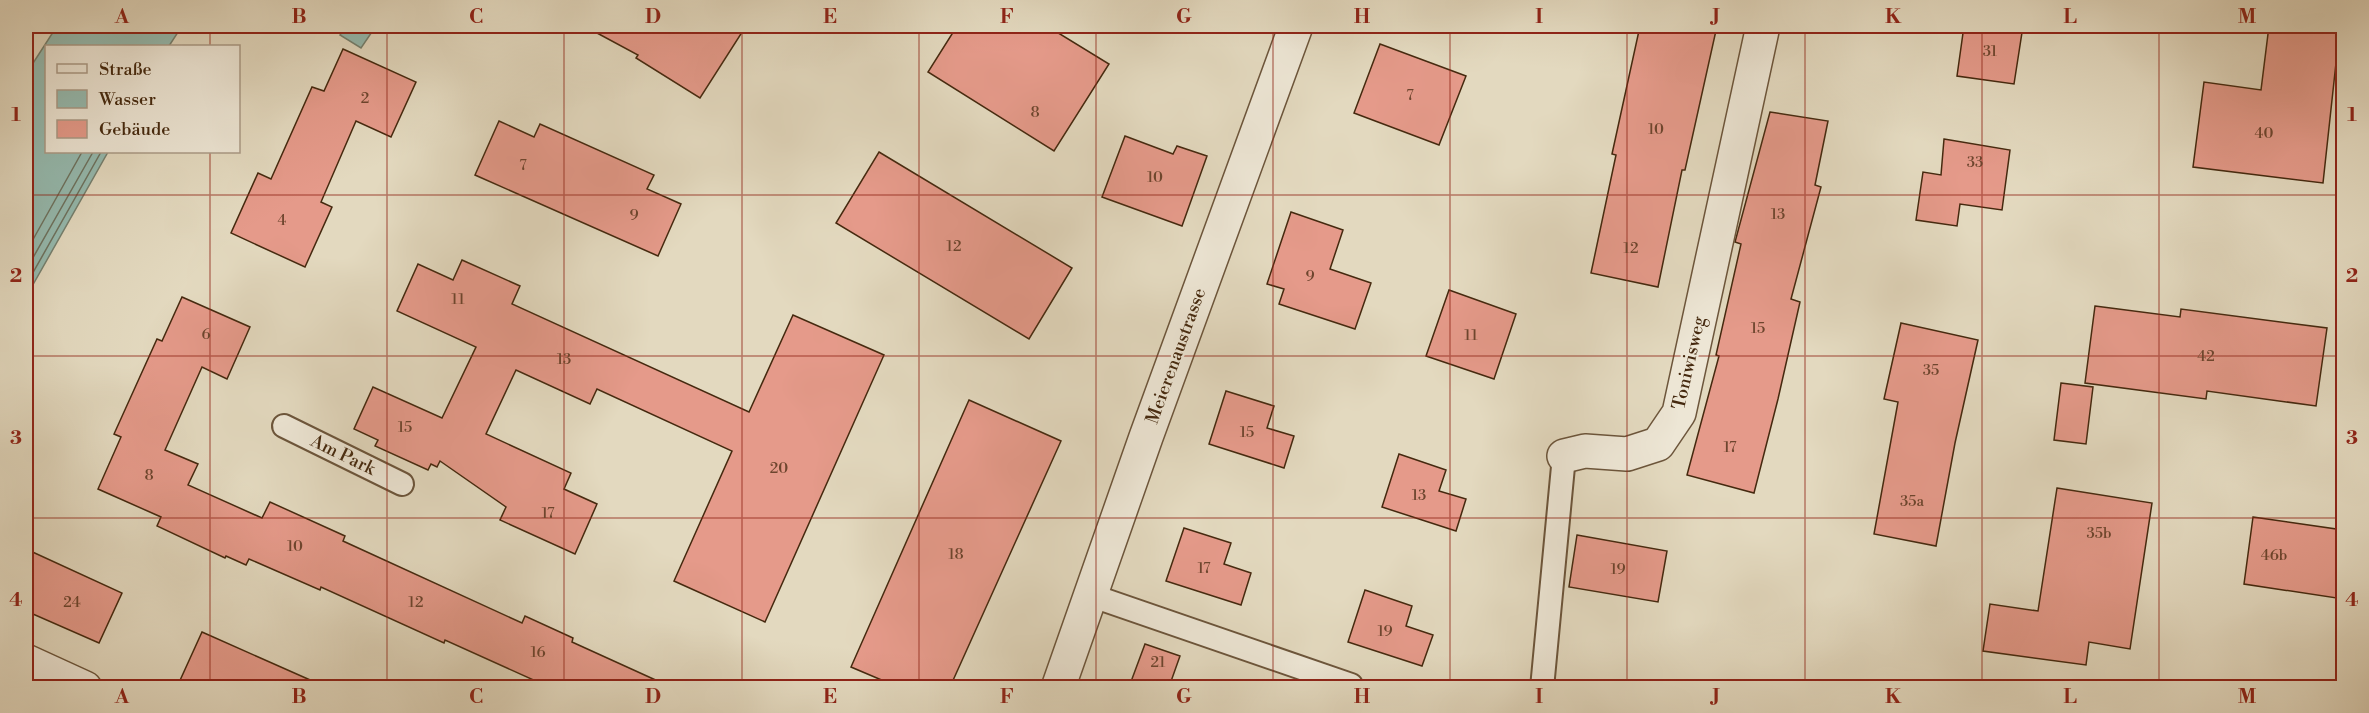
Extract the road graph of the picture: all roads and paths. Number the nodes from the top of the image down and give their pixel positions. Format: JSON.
{"nodes":[{"id":1,"x":1296,"y":26,"type":"edge"},
{"id":2,"x":1763,"y":26,"type":"edge"},
{"id":3,"x":284,"y":426,"type":"dead end"},
{"id":4,"x":1564,"y":456,"type":"joint"},
{"id":5,"x":402,"y":484,"type":"dead end"},
{"id":6,"x":1090,"y":595,"type":"junction"},
{"id":7,"x":26,"y":661,"type":"edge"},
{"id":8,"x":1351,"y":685,"type":"dead end"},
{"id":9,"x":85,"y":687,"type":"edge"},
{"id":10,"x":1058,"y":687,"type":"edge"},
{"id":11,"x":1542,"y":687,"type":"edge"}],
"edges":[{"from":1,"to":6,"type":"street","name":"Meierenaustrasse"},
{"from":2,"to":4,"type":"street","name":"Toniwisweg"},
{"from":3,"to":5,"type":"lane","name":"Am Park"},
{"from":4,"to":11,"type":"lane","name":"Toniwisweg"},
{"from":6,"to":8,"type":"lane"},
{"from":6,"to":10,"type":"street","name":"Meierenaustrasse"},
{"from":7,"to":9,"type":"street"}]}
